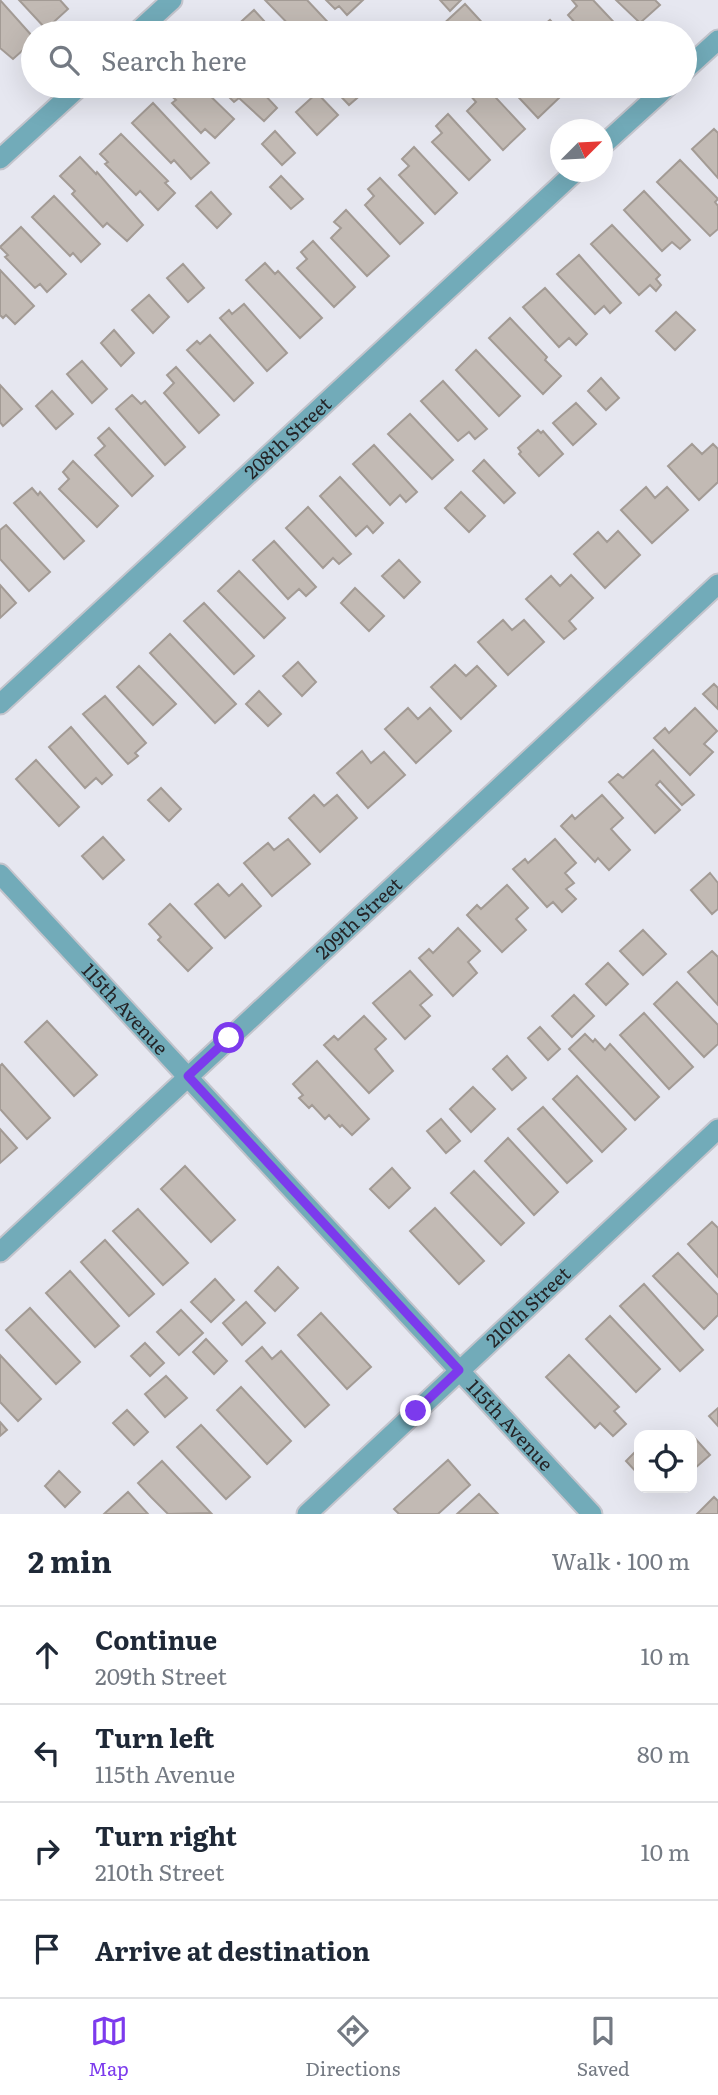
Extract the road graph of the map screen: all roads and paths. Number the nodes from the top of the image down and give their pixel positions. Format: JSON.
{"nodes":[{"id":1,"x":172,"y":0,"type":"edge"},
{"id":2,"x":149,"y":21,"type":"edge"},
{"id":3,"x":718,"y":40,"type":"edge"},
{"id":4,"x":697,"y":59,"type":"edge"},
{"id":5,"x":67,"y":98,"type":"edge"},
{"id":6,"x":655,"y":98,"type":"edge"},
{"id":7,"x":613,"y":137,"type":"edge"},
{"id":8,"x":0,"y":159,"type":"edge"},
{"id":9,"x":564,"y":182,"type":"edge"},
{"id":10,"x":718,"y":584,"type":"edge"},
{"id":11,"x":0,"y":704,"type":"edge"},
{"id":12,"x":0,"y":874,"type":"edge"},
{"id":13,"x":188,"y":1076,"type":"junction"},
{"id":14,"x":718,"y":1129,"type":"edge"},
{"id":15,"x":0,"y":1252,"type":"edge"},
{"id":16,"x":459,"y":1370,"type":"junction"},
{"id":17,"x":307,"y":1514,"type":"edge"},
{"id":18,"x":592,"y":1514,"type":"edge"}],
"edges":[{"from":1,"to":2,"type":"street"},
{"from":3,"to":4,"type":"street"},
{"from":5,"to":8,"type":"street"},
{"from":6,"to":7,"type":"street"},
{"from":9,"to":11,"type":"street","name":"208th Street"},
{"from":10,"to":13,"type":"street","name":"209th Street"},
{"from":12,"to":13,"type":"street","name":"115th Avenue"},
{"from":13,"to":15,"type":"street","name":"209th Street"},
{"from":13,"to":16,"type":"street","name":"115th Avenue"},
{"from":14,"to":16,"type":"street","name":"210th Street"},
{"from":16,"to":17,"type":"street","name":"210th Street"},
{"from":16,"to":18,"type":"street","name":"115th Avenue"}]}
